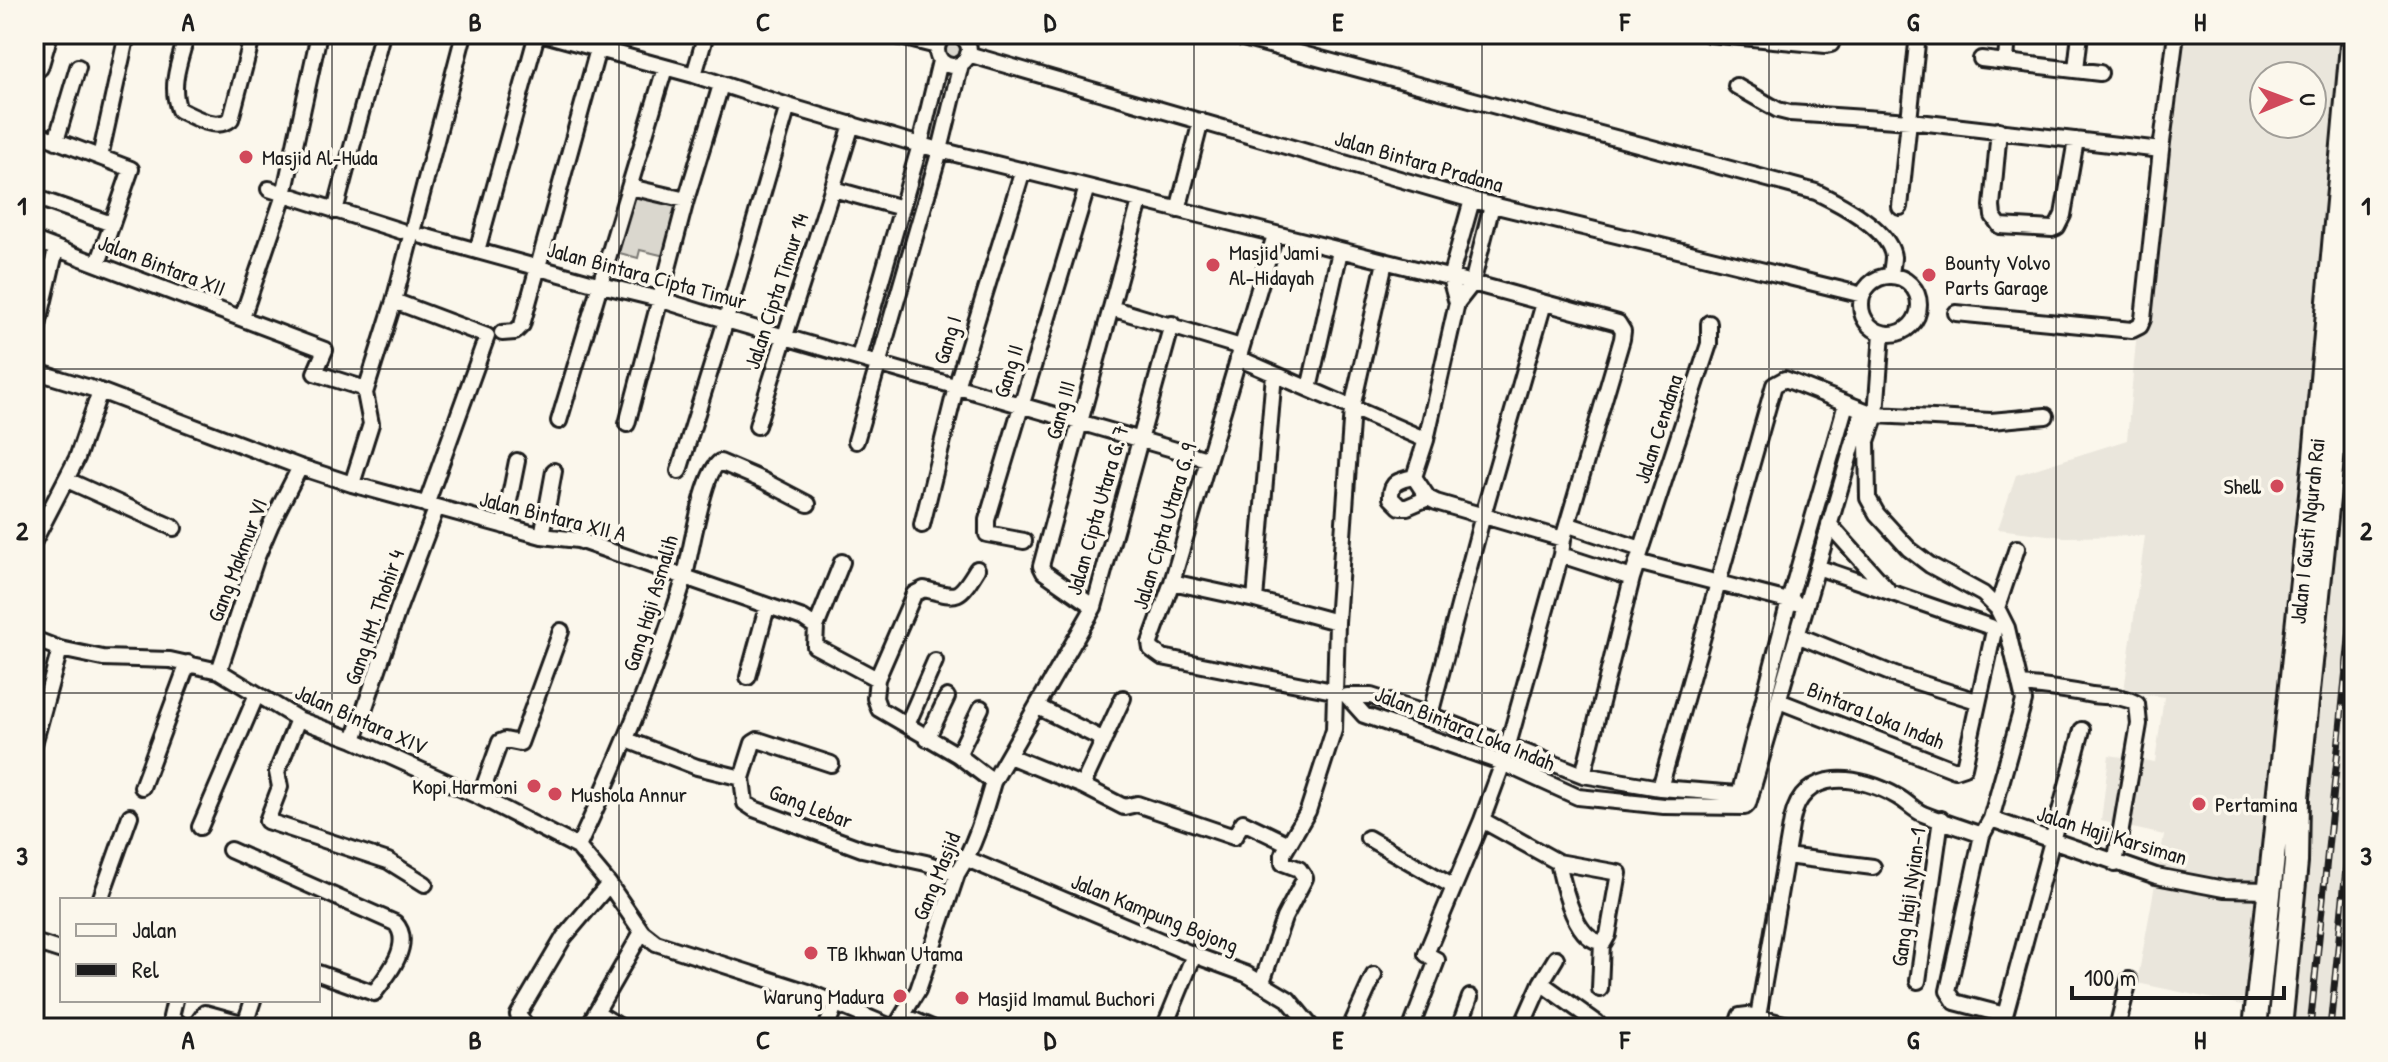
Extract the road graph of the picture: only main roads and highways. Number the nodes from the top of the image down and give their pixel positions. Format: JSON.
{"nodes":[{"id":1,"x":2353,"y":34,"type":"edge"},
{"id":2,"x":2354,"y":248,"type":"edge"},
{"id":3,"x":2341,"y":285,"type":"junction"},
{"id":4,"x":2255,"y":1028,"type":"edge"},
{"id":5,"x":2280,"y":1028,"type":"edge"}],
"edges":[{"from":1,"to":3,"type":"main road","name":"Jalan I Gusti Ngurah Rai"},
{"from":2,"to":3,"type":"main road","name":"Jalan I Gusti Ngurah Rai"},
{"from":3,"to":4,"type":"main road","name":"Jalan I Gusti Ngurah Rai"},
{"from":3,"to":5,"type":"main road","name":"Jalan I Gusti Ngurah Rai"}]}
